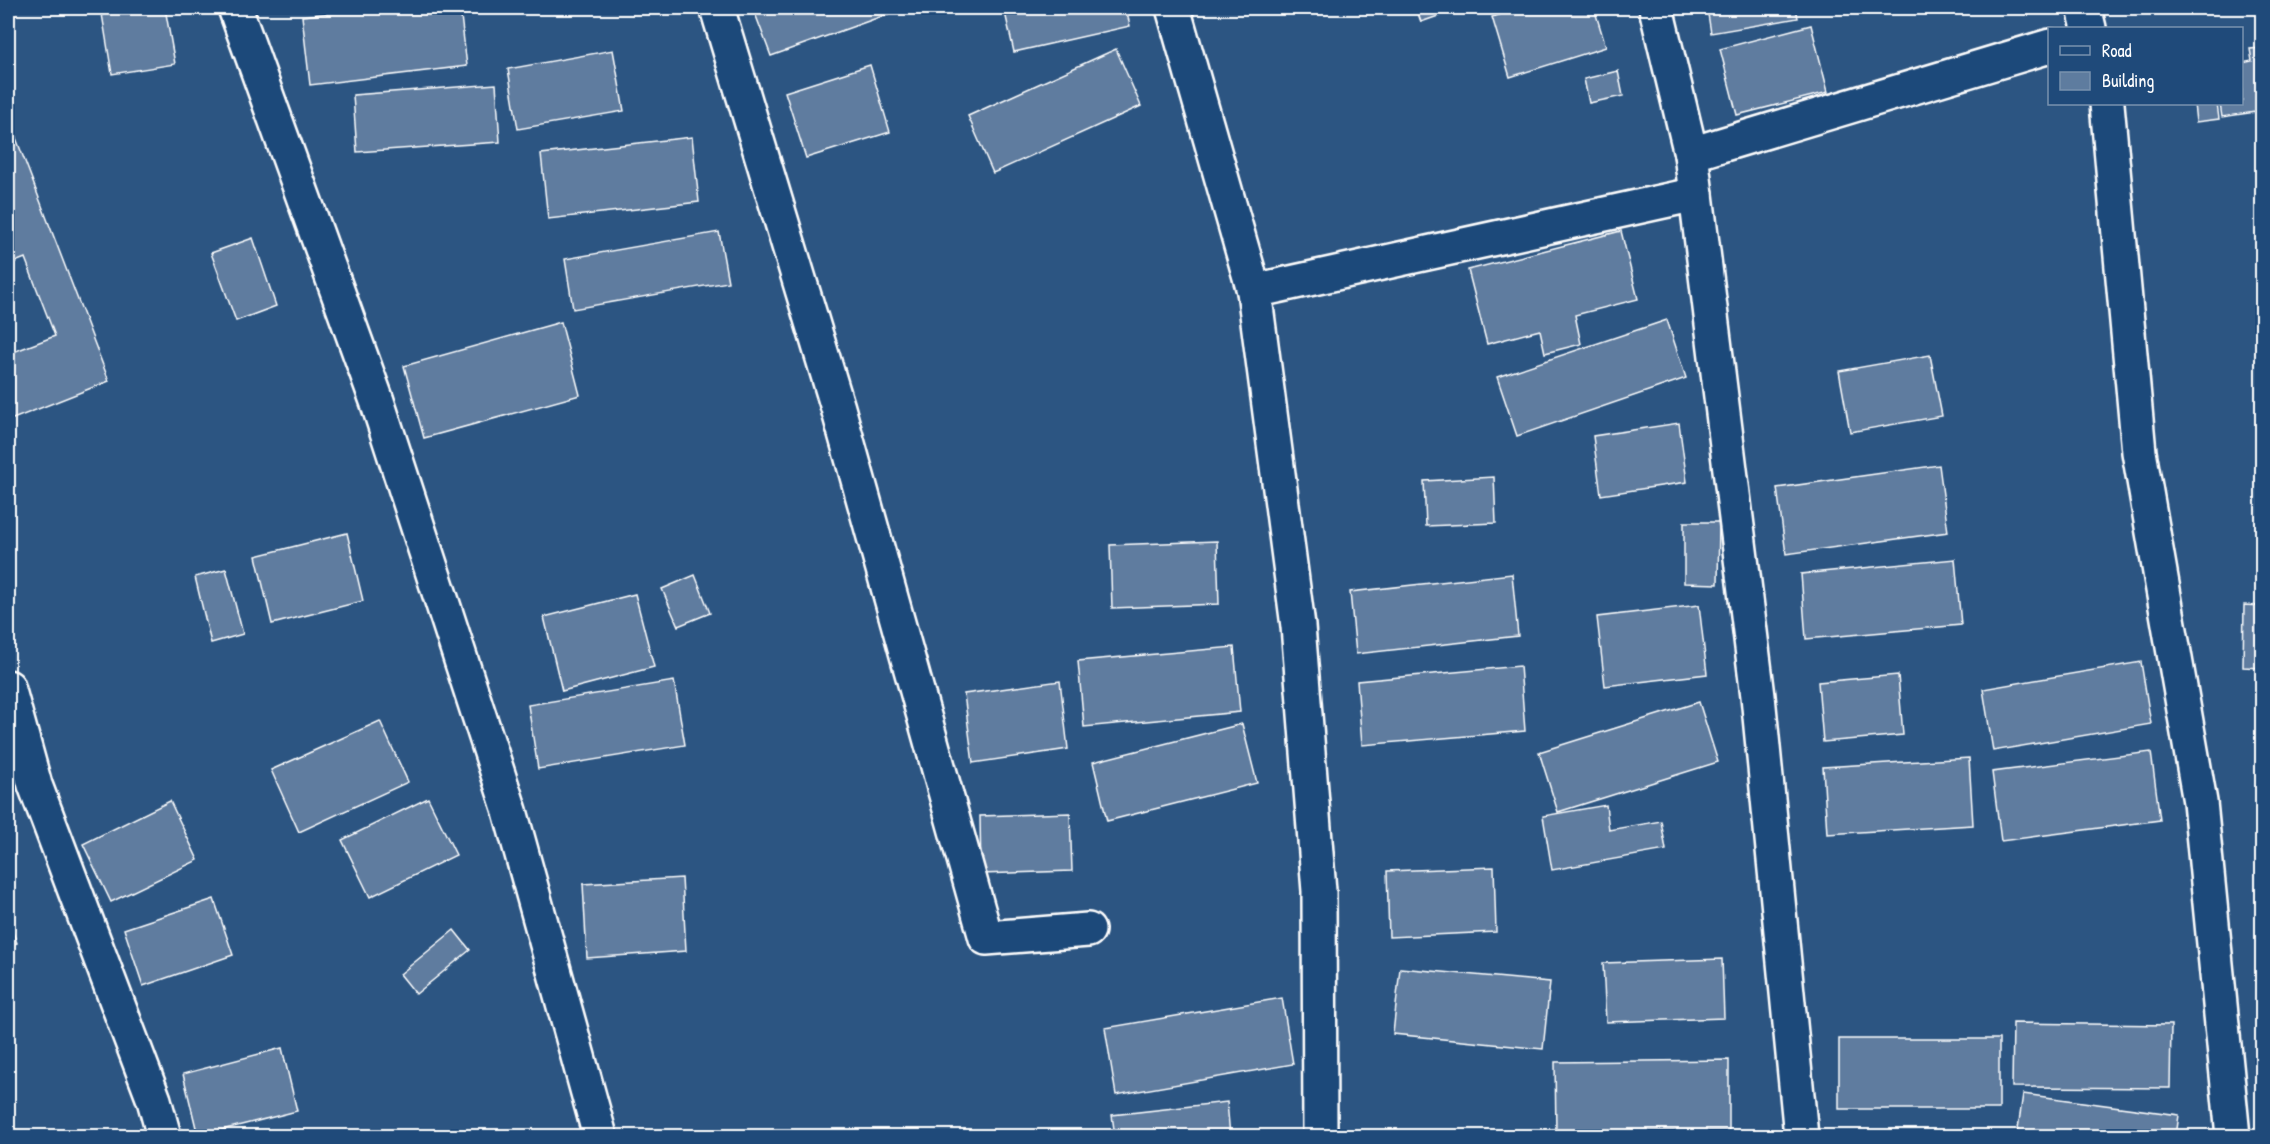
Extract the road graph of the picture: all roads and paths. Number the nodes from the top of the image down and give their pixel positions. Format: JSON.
{"nodes":[{"id":1,"x":236,"y":8,"type":"edge"},
{"id":2,"x":717,"y":8,"type":"edge"},
{"id":3,"x":1173,"y":8,"type":"edge"},
{"id":4,"x":1656,"y":8,"type":"edge"},
{"id":5,"x":2084,"y":8,"type":"edge"},
{"id":6,"x":2089,"y":27,"type":"edge"},
{"id":7,"x":2048,"y":46,"type":"edge"},
{"id":8,"x":2107,"y":105,"type":"edge"},
{"id":9,"x":1691,"y":154,"type":"junction"},
{"id":10,"x":1696,"y":194,"type":"junction"},
{"id":11,"x":1254,"y":291,"type":"junction"},
{"id":12,"x":8,"y":687,"type":"edge"},
{"id":13,"x":1088,"y":930,"type":"dead end"},
{"id":14,"x":164,"y":1137,"type":"edge"},
{"id":15,"x":600,"y":1137,"type":"edge"},
{"id":16,"x":1320,"y":1137,"type":"edge"},
{"id":17,"x":1801,"y":1137,"type":"edge"},
{"id":18,"x":2234,"y":1137,"type":"edge"}],
"edges":[{"from":1,"to":15,"type":"street"},
{"from":2,"to":13,"type":"street"},
{"from":3,"to":11,"type":"street"},
{"from":4,"to":9,"type":"street"},
{"from":5,"to":6,"type":"street"},
{"from":7,"to":9,"type":"street"},
{"from":8,"to":18,"type":"street"},
{"from":9,"to":10,"type":"street"},
{"from":10,"to":11,"type":"street"},
{"from":10,"to":17,"type":"street"},
{"from":11,"to":16,"type":"street"},
{"from":12,"to":14,"type":"street"}]}
